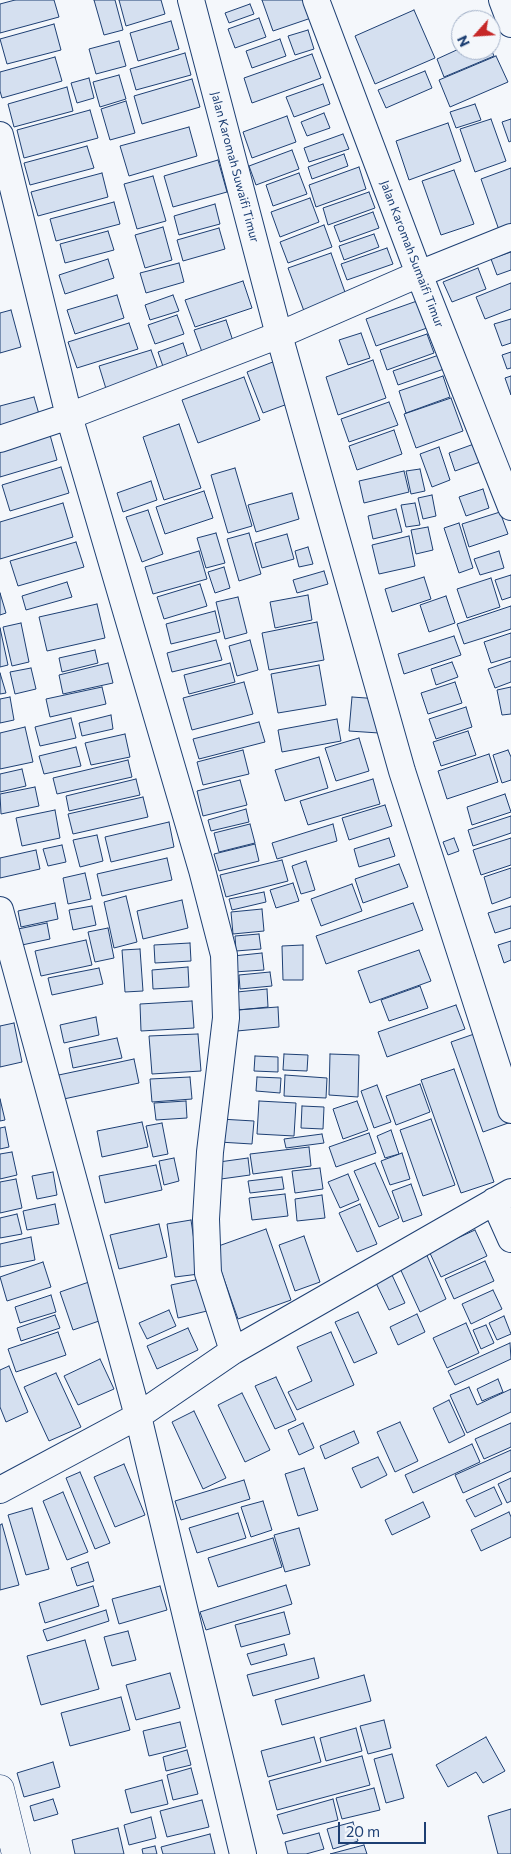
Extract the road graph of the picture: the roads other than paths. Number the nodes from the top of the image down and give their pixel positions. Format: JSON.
{"nodes":[{"id":1,"x":191,"y":0,"type":"edge"},
{"id":2,"x":316,"y":0,"type":"edge"},
{"id":3,"x":502,"y":0,"type":"edge"},
{"id":4,"x":511,"y":24,"type":"edge"},
{"id":5,"x":0,"y":135,"type":"edge"},
{"id":6,"x":511,"y":237,"type":"edge"},
{"id":7,"x":418,"y":274,"type":"junction"},
{"id":8,"x":279,"y":335,"type":"junction"},
{"id":9,"x":69,"y":416,"type":"junction"},
{"id":10,"x":0,"y":438,"type":"edge"},
{"id":11,"x":511,"y":507,"type":"edge"},
{"id":12,"x":0,"y":910,"type":"edge"},
{"id":13,"x":511,"y":1110,"type":"edge"},
{"id":14,"x":503,"y":1196,"type":"edge"},
{"id":15,"x":511,"y":1239,"type":"edge"},
{"id":16,"x":233,"y":1351,"type":"junction"},
{"id":17,"x":138,"y":1416,"type":"junction"},
{"id":18,"x":0,"y":1490,"type":"edge"},
{"id":19,"x":0,"y":1788,"type":"edge"},
{"id":20,"x":9,"y":1838,"type":"edge"},
{"id":21,"x":243,"y":1854,"type":"edge"}],
"edges":[{"from":1,"to":8,"type":"street","name":"Jalan Karomah Suwaifi Timur"},
{"from":2,"to":7,"type":"street","name":"Jalan Karomah Sumaifi Timur"},
{"from":3,"to":4,"type":"street"},
{"from":5,"to":9,"type":"street"},
{"from":6,"to":7,"type":"street"},
{"from":7,"to":8,"type":"street"},
{"from":7,"to":11,"type":"street","name":"Jalan Karomah Sumaifi Timur"},
{"from":8,"to":9,"type":"street"},
{"from":8,"to":13,"type":"street","name":"Jalan Karomah Suwaifi Timur"},
{"from":9,"to":10,"type":"street"},
{"from":9,"to":16,"type":"street"},
{"from":12,"to":17,"type":"street"},
{"from":14,"to":15,"type":"street"},
{"from":14,"to":16,"type":"street"},
{"from":16,"to":17,"type":"street"},
{"from":17,"to":18,"type":"street"},
{"from":17,"to":21,"type":"street"},
{"from":19,"to":20,"type":"street"}]}
